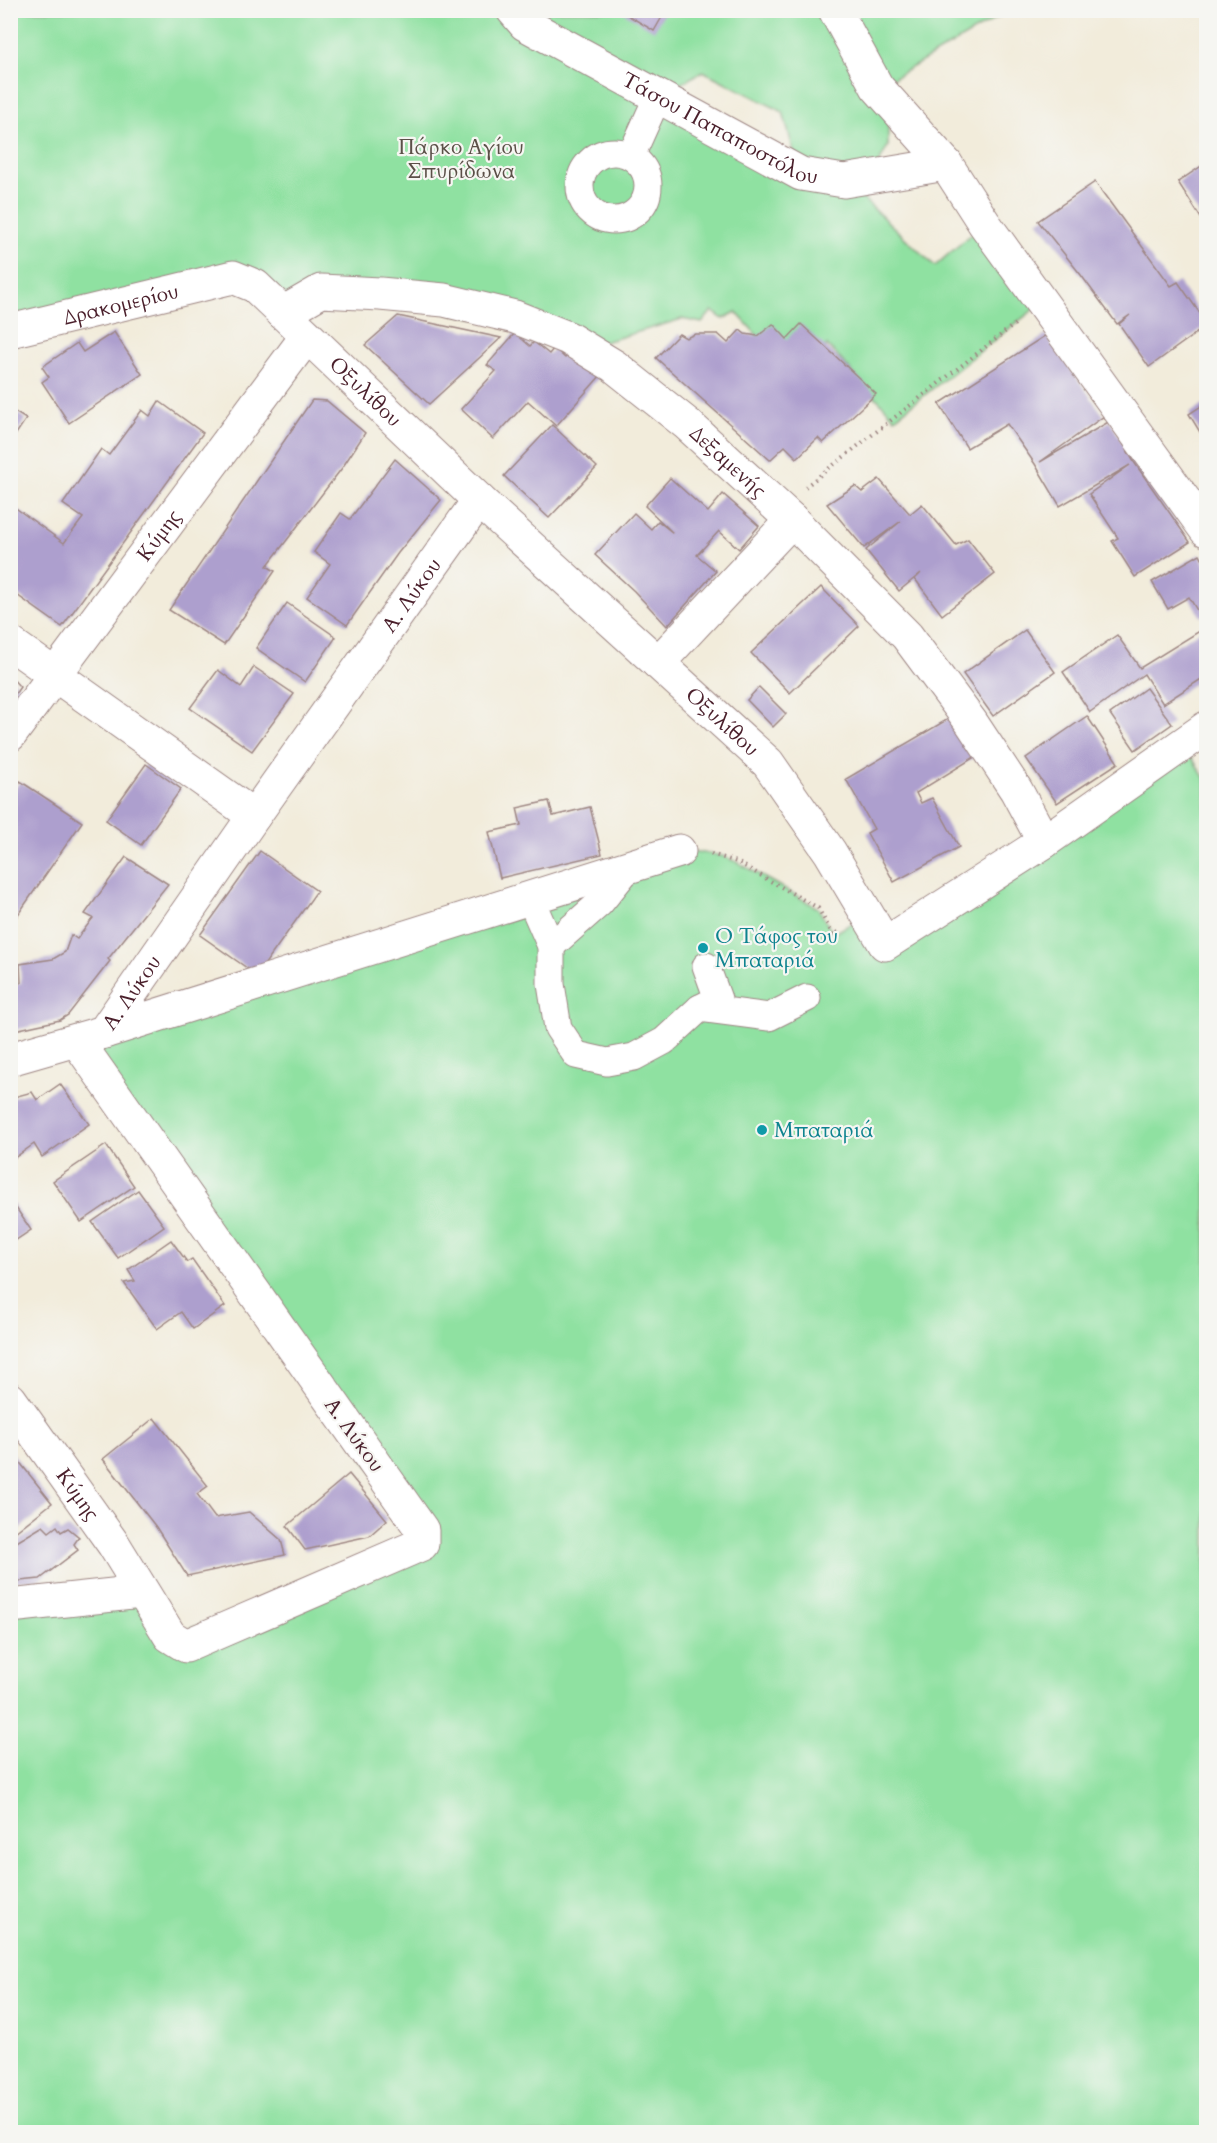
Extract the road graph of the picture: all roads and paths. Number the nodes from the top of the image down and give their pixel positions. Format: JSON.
{"nodes":[{"id":1,"x":513,"y":10,"type":"edge"},
{"id":2,"x":835,"y":10,"type":"edge"},
{"id":3,"x":658,"y":96,"type":"junction"},
{"id":4,"x":631,"y":156,"type":"dead end"},
{"id":5,"x":946,"y":164,"type":"junction"},
{"id":6,"x":232,"y":277,"type":"joint"},
{"id":7,"x":283,"y":313,"type":"junction"},
{"id":8,"x":1020,"y":320,"type":"dead end"},
{"id":9,"x":10,"y":331,"type":"edge"},
{"id":10,"x":307,"y":336,"type":"junction"},
{"id":11,"x":479,"y":500,"type":"junction"},
{"id":12,"x":785,"y":514,"type":"junction"},
{"id":13,"x":1206,"y":530,"type":"edge"},
{"id":14,"x":10,"y":643,"type":"edge"},
{"id":15,"x":658,"y":663,"type":"junction"},
{"id":16,"x":55,"y":674,"type":"junction"},
{"id":17,"x":1206,"y":728,"type":"edge"},
{"id":18,"x":10,"y":735,"type":"edge"},
{"id":19,"x":254,"y":816,"type":"junction"},
{"id":20,"x":1044,"y":842,"type":"junction"},
{"id":21,"x":679,"y":851,"type":"joint"},
{"id":22,"x":630,"y":866,"type":"junction"},
{"id":23,"x":530,"y":898,"type":"junction"},
{"id":24,"x":868,"y":914,"type":"junction"},
{"id":25,"x":551,"y":946,"type":"junction"},
{"id":26,"x":706,"y":966,"type":"dead end"},
{"id":27,"x":807,"y":998,"type":"dead end"},
{"id":28,"x":700,"y":1008,"type":"junction"},
{"id":29,"x":91,"y":1036,"type":"junction"},
{"id":30,"x":10,"y":1059,"type":"edge"},
{"id":31,"x":10,"y":1400,"type":"edge"},
{"id":32,"x":422,"y":1530,"type":"joint"},
{"id":33,"x":141,"y":1592,"type":"junction"},
{"id":34,"x":10,"y":1606,"type":"edge"}],
"edges":[{"from":1,"to":3,"type":"street","name":"Τάσου Παπαποστόλου"},
{"from":2,"to":5,"type":"street"},
{"from":3,"to":4,"type":"street"},
{"from":3,"to":5,"type":"street","name":"Τάσου Παπαποστόλου"},
{"from":5,"to":13,"type":"street"},
{"from":6,"to":7,"type":"street","name":"Οξυλίθου"},
{"from":6,"to":9,"type":"street","name":"Δρακομερίου"},
{"from":7,"to":10,"type":"street","name":"Οξυλίθου"},
{"from":7,"to":12,"type":"street","name":"Δεξαμενής"},
{"from":8,"to":12,"type":"path"},
{"from":10,"to":11,"type":"street","name":"Οξυλίθου"},
{"from":10,"to":16,"type":"street","name":"Κύμης"},
{"from":11,"to":15,"type":"street","name":"Οξυλίθου"},
{"from":11,"to":19,"type":"street","name":"Α. Λύκου"},
{"from":12,"to":15,"type":"street"},
{"from":12,"to":20,"type":"street","name":"Δεξαμενής"},
{"from":14,"to":16,"type":"street"},
{"from":15,"to":24,"type":"street","name":"Οξυλίθου"},
{"from":16,"to":18,"type":"street","name":"Κύμης"},
{"from":16,"to":19,"type":"street"},
{"from":17,"to":20,"type":"street","name":"Οξυλίθου"},
{"from":19,"to":29,"type":"street","name":"Α. Λύκου"},
{"from":20,"to":24,"type":"street","name":"Οξυλίθου"},
{"from":21,"to":22,"type":"street"},
{"from":21,"to":24,"type":"path"},
{"from":22,"to":23,"type":"street"},
{"from":22,"to":25,"type":"street"},
{"from":23,"to":25,"type":"street"},
{"from":23,"to":29,"type":"street"},
{"from":25,"to":28,"type":"street"},
{"from":26,"to":28,"type":"street"},
{"from":27,"to":28,"type":"street"},
{"from":29,"to":30,"type":"street"},
{"from":29,"to":32,"type":"street","name":"Α. Λύκου"},
{"from":31,"to":33,"type":"street","name":"Κύμης"},
{"from":32,"to":33,"type":"street","name":"Κύμης"},
{"from":33,"to":34,"type":"street"}]}
